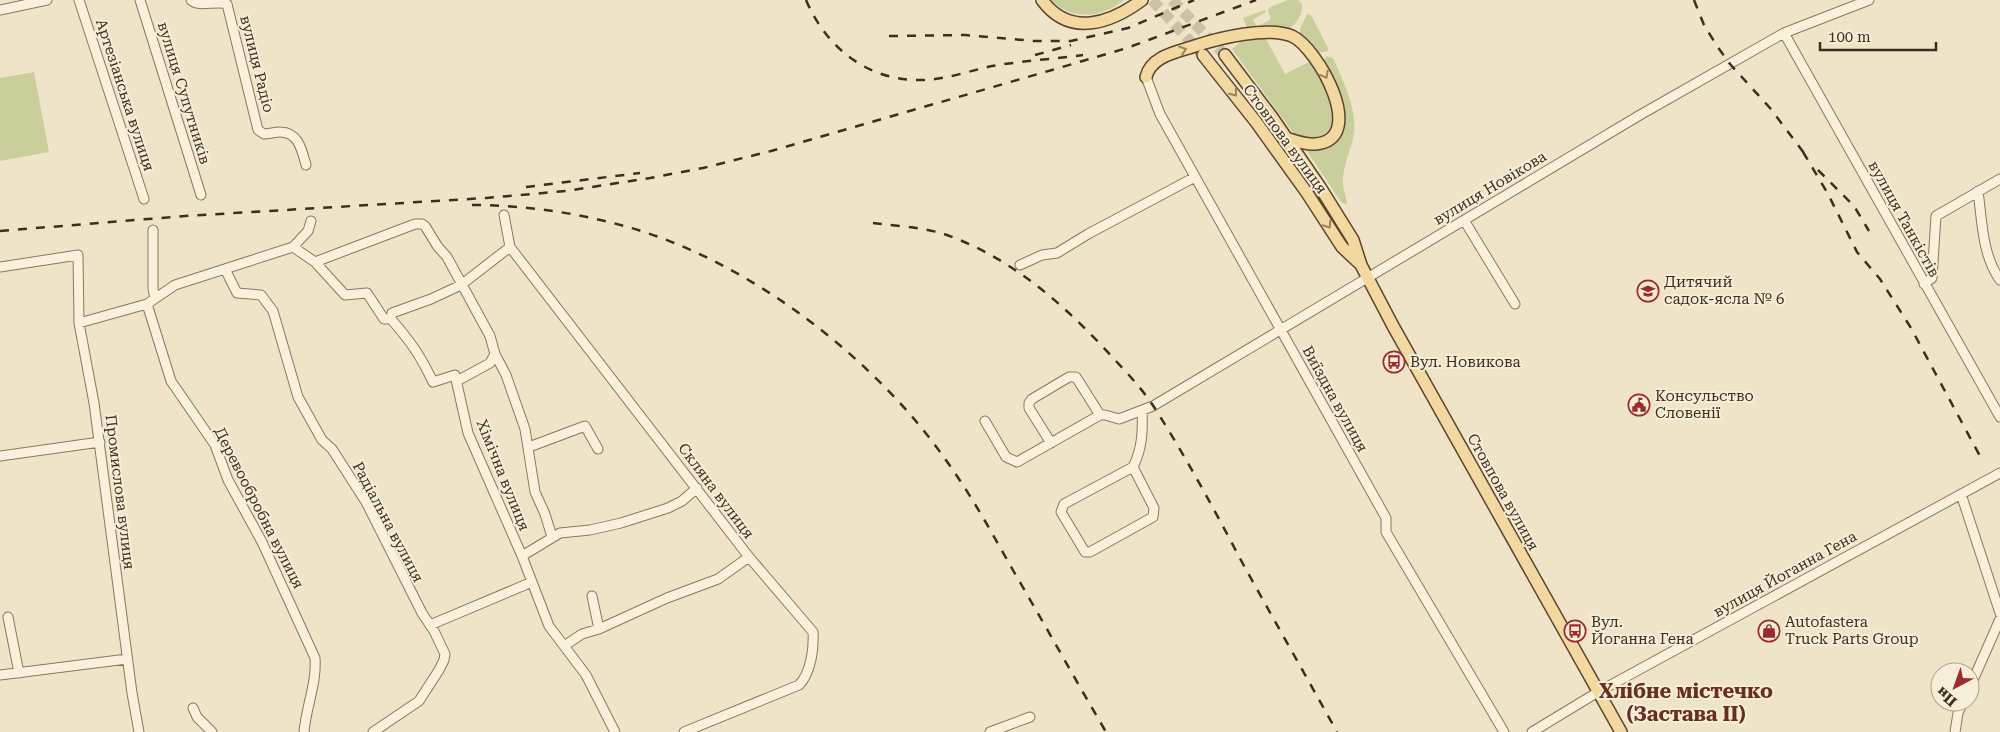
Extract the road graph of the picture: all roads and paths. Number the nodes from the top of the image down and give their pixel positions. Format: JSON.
{"nodes":[{"id":1,"x":47,"y":0,"type":"edge"},
{"id":2,"x":79,"y":0,"type":"edge"},
{"id":3,"x":140,"y":0,"type":"edge"},
{"id":4,"x":190,"y":0,"type":"edge"},
{"id":5,"x":1042,"y":0,"type":"edge"},
{"id":6,"x":1142,"y":0,"type":"edge"},
{"id":7,"x":1869,"y":0,"type":"edge"},
{"id":8,"x":0,"y":10,"type":"edge"},
{"id":9,"x":1784,"y":33,"type":"junction"},
{"id":10,"x":1203,"y":55,"type":"tunnel mouth"},
{"id":11,"x":1225,"y":55,"type":"tunnel mouth"},
{"id":12,"x":1146,"y":76,"type":"joint"},
{"id":13,"x":1286,"y":138,"type":"junction"},
{"id":14,"x":306,"y":165,"type":"dead end"},
{"id":15,"x":1195,"y":177,"type":"junction"},
{"id":16,"x":2000,"y":179,"type":"edge"},
{"id":17,"x":1978,"y":191,"type":"junction"},
{"id":18,"x":201,"y":195,"type":"dead end"},
{"id":19,"x":144,"y":199,"type":"dead end"},
{"id":20,"x":504,"y":215,"type":"dead end"},
{"id":21,"x":1464,"y":220,"type":"junction"},
{"id":22,"x":311,"y":221,"type":"dead end"},
{"id":23,"x":152,"y":230,"type":"dead end"},
{"id":24,"x":293,"y":247,"type":"junction"},
{"id":25,"x":510,"y":247,"type":"junction"},
{"id":26,"x":315,"y":262,"type":"junction"},
{"id":27,"x":1361,"y":265,"type":"junction"},
{"id":28,"x":1020,"y":266,"type":"dead end"},
{"id":29,"x":0,"y":267,"type":"edge"},
{"id":30,"x":226,"y":269,"type":"junction"},
{"id":31,"x":1368,"y":278,"type":"junction"},
{"id":32,"x":2000,"y":280,"type":"edge"},
{"id":33,"x":1924,"y":284,"type":"junction"},
{"id":34,"x":461,"y":285,"type":"junction"},
{"id":35,"x":156,"y":298,"type":"junction"},
{"id":36,"x":147,"y":304,"type":"junction"},
{"id":37,"x":1515,"y":304,"type":"dead end"},
{"id":38,"x":391,"y":319,"type":"junction"},
{"id":39,"x":79,"y":323,"type":"junction"},
{"id":40,"x":1282,"y":331,"type":"junction"},
{"id":41,"x":495,"y":354,"type":"junction"},
{"id":42,"x":457,"y":381,"type":"junction"},
{"id":43,"x":1100,"y":416,"type":"junction"},
{"id":44,"x":1143,"y":416,"type":"junction"},
{"id":45,"x":2000,"y":417,"type":"edge"},
{"id":46,"x":985,"y":422,"type":"dead end"},
{"id":47,"x":100,"y":442,"type":"junction"},
{"id":48,"x":1051,"y":443,"type":"junction"},
{"id":49,"x":529,"y":447,"type":"junction"},
{"id":50,"x":598,"y":449,"type":"dead end"},
{"id":51,"x":0,"y":456,"type":"edge"},
{"id":52,"x":1133,"y":467,"type":"junction"},
{"id":53,"x":2000,"y":473,"type":"edge"},
{"id":54,"x":697,"y":488,"type":"junction"},
{"id":55,"x":1961,"y":494,"type":"junction"},
{"id":56,"x":552,"y":538,"type":"junction"},
{"id":57,"x":522,"y":556,"type":"junction"},
{"id":58,"x":749,"y":557,"type":"junction"},
{"id":59,"x":532,"y":582,"type":"junction"},
{"id":60,"x":592,"y":596,"type":"dead end"},
{"id":61,"x":2000,"y":614,"type":"edge"},
{"id":62,"x":8,"y":617,"type":"dead end"},
{"id":63,"x":2000,"y":619,"type":"edge"},
{"id":64,"x":430,"y":625,"type":"junction"},
{"id":65,"x":599,"y":629,"type":"junction"},
{"id":66,"x":564,"y":646,"type":"junction"},
{"id":67,"x":127,"y":659,"type":"junction"},
{"id":68,"x":1980,"y":664,"type":"edge"},
{"id":69,"x":19,"y":673,"type":"junction"},
{"id":70,"x":0,"y":676,"type":"edge"},
{"id":71,"x":1598,"y":692,"type":"junction"},
{"id":72,"x":193,"y":708,"type":"dead end"},
{"id":73,"x":1958,"y":712,"type":"edge"},
{"id":74,"x":1030,"y":717,"type":"dead end"},
{"id":75,"x":139,"y":732,"type":"edge"},
{"id":76,"x":212,"y":732,"type":"edge"},
{"id":77,"x":304,"y":732,"type":"edge"},
{"id":78,"x":373,"y":732,"type":"edge"},
{"id":79,"x":615,"y":732,"type":"edge"},
{"id":80,"x":684,"y":732,"type":"edge"},
{"id":81,"x":990,"y":732,"type":"edge"},
{"id":82,"x":1504,"y":732,"type":"edge"},
{"id":83,"x":1532,"y":732,"type":"edge"},
{"id":84,"x":1621,"y":732,"type":"edge"},
{"id":85,"x":1955,"y":732,"type":"edge"}],
"edges":[{"from":1,"to":8,"type":"street"},
{"from":2,"to":19,"type":"street","name":"Артезіанська вулиця"},
{"from":3,"to":18,"type":"street","name":"вулиця Супутників"},
{"from":4,"to":14,"type":"street","name":"вулиця Радіо"},
{"from":5,"to":6,"type":"main road"},
{"from":7,"to":9,"type":"street","name":"вулиця Новікова"},
{"from":9,"to":21,"type":"street","name":"вулиця Новікова"},
{"from":9,"to":33,"type":"street","name":"вулиця Танкістів"},
{"from":10,"to":27,"type":"main road","name":"Стовпова вулиця","one_way":true},
{"from":11,"to":13,"type":"main road","name":"Стовпова вулиця"},
{"from":12,"to":13,"type":"main road","one_way":true},
{"from":12,"to":15,"type":"street","name":"Виїздна вулиця"},
{"from":13,"to":27,"type":"main road","name":"Стовпова вулиця"},
{"from":15,"to":28,"type":"street"},
{"from":15,"to":40,"type":"street","name":"Виїздна вулиця"},
{"from":16,"to":17,"type":"street"},
{"from":17,"to":32,"type":"street"},
{"from":17,"to":33,"type":"street"},
{"from":20,"to":25,"type":"street","name":"Скляна вулиця"},
{"from":21,"to":31,"type":"street","name":"вулиця Новікова"},
{"from":21,"to":37,"type":"street"},
{"from":22,"to":24,"type":"street"},
{"from":23,"to":35,"type":"street"},
{"from":24,"to":26,"type":"street"},
{"from":24,"to":30,"type":"street"},
{"from":25,"to":34,"type":"street"},
{"from":25,"to":54,"type":"street","name":"Скляна вулиця"},
{"from":26,"to":34,"type":"street"},
{"from":26,"to":38,"type":"street"},
{"from":27,"to":31,"type":"main road","name":"Стовпова вулиця"},
{"from":29,"to":39,"type":"street","name":"Промислова вулиця"},
{"from":30,"to":35,"type":"street"},
{"from":30,"to":64,"type":"street","name":"Радіальна вулиця"},
{"from":31,"to":40,"type":"street","name":"вулиця Новікова"},
{"from":31,"to":71,"type":"main road","name":"Стовпова вулиця"},
{"from":33,"to":45,"type":"street","name":"вулиця Танкістів"},
{"from":34,"to":38,"type":"street"},
{"from":34,"to":41,"type":"street"},
{"from":35,"to":36,"type":"street"},
{"from":36,"to":39,"type":"street"},
{"from":36,"to":77,"type":"street","name":"Деревообробна вулиця"},
{"from":38,"to":42,"type":"street"},
{"from":39,"to":47,"type":"street","name":"Промислова вулиця"},
{"from":40,"to":44,"type":"street","name":"вулиця Новікова"},
{"from":40,"to":82,"type":"street","name":"Виїздна вулиця"},
{"from":41,"to":42,"type":"street"},
{"from":41,"to":49,"type":"street"},
{"from":42,"to":57,"type":"street","name":"Хімічна вулиця"},
{"from":43,"to":44,"type":"street","name":"вулиця Новікова"},
{"from":43,"to":48,"type":"street"},
{"from":43,"to":48,"type":"street"},
{"from":44,"to":52,"type":"street"},
{"from":46,"to":48,"type":"street"},
{"from":47,"to":51,"type":"street"},
{"from":47,"to":67,"type":"street","name":"Промислова вулиця"},
{"from":49,"to":50,"type":"street"},
{"from":49,"to":56,"type":"street"},
{"from":52,"to":52,"type":"street"},
{"from":53,"to":55,"type":"street","name":"вулиця Йоганна Гена"},
{"from":54,"to":56,"type":"street"},
{"from":54,"to":58,"type":"street","name":"Скляна вулиця"},
{"from":55,"to":61,"type":"street"},
{"from":55,"to":71,"type":"street","name":"вулиця Йоганна Гена"},
{"from":56,"to":57,"type":"street"},
{"from":57,"to":59,"type":"street","name":"Хімічна вулиця"},
{"from":58,"to":65,"type":"street"},
{"from":58,"to":80,"type":"street","name":"Скляна вулиця"},
{"from":59,"to":64,"type":"street"},
{"from":59,"to":66,"type":"street","name":"Хімічна вулиця"},
{"from":60,"to":65,"type":"street"},
{"from":62,"to":69,"type":"street"},
{"from":63,"to":68,"type":"street"},
{"from":64,"to":78,"type":"street","name":"Радіальна вулиця"},
{"from":65,"to":66,"type":"street"},
{"from":66,"to":79,"type":"street","name":"Хімічна вулиця"},
{"from":67,"to":69,"type":"street"},
{"from":67,"to":75,"type":"street","name":"Промислова вулиця"},
{"from":69,"to":70,"type":"street"},
{"from":71,"to":83,"type":"street","name":"вулиця Йоганна Гена"},
{"from":71,"to":84,"type":"main road","name":"Стовпова вулиця"},
{"from":72,"to":76,"type":"street"},
{"from":73,"to":85,"type":"street"},
{"from":74,"to":81,"type":"street"}]}
